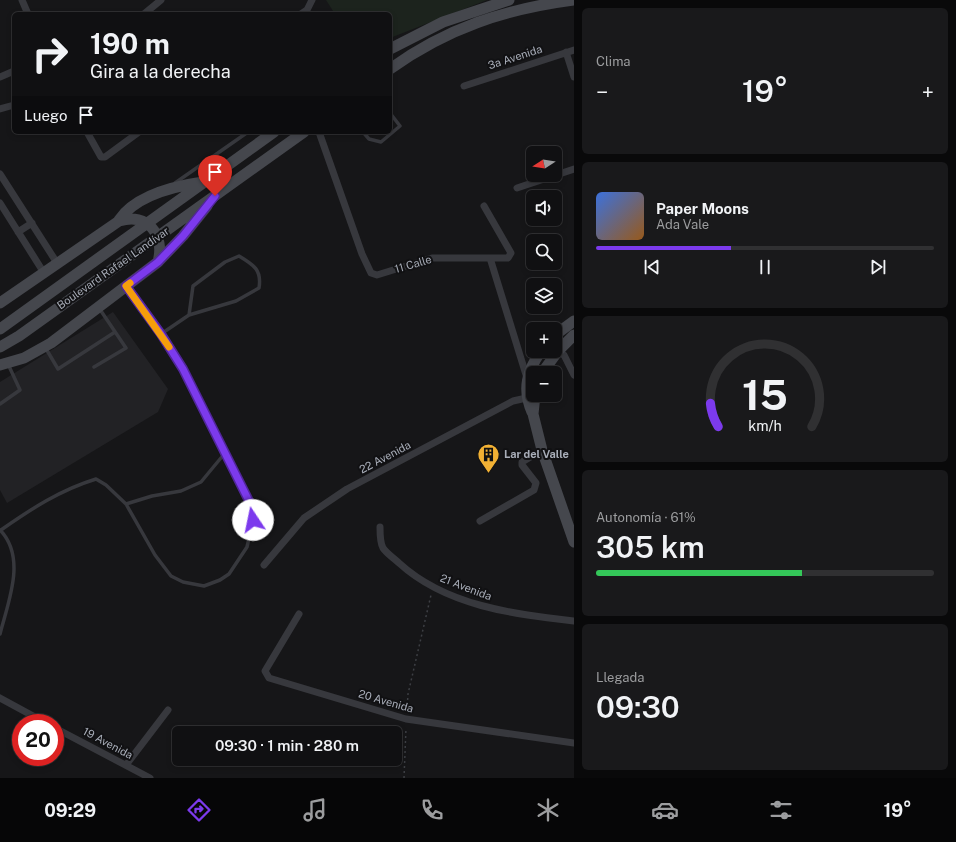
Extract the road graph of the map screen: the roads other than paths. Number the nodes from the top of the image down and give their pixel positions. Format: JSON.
{"nodes":[{"id":1,"x":22,"y":0,"type":"edge"},
{"id":2,"x":161,"y":0,"type":"edge"},
{"id":3,"x":312,"y":0,"type":"edge"},
{"id":4,"x":509,"y":0,"type":"edge"},
{"id":5,"x":574,"y":0,"type":"edge"},
{"id":6,"x":27,"y":12,"type":"edge"},
{"id":7,"x":146,"y":12,"type":"edge"},
{"id":8,"x":304,"y":12,"type":"edge"},
{"id":9,"x":395,"y":43,"type":"edge"},
{"id":10,"x":574,"y":50,"type":"edge"},
{"id":11,"x":566,"y":52,"type":"junction"},
{"id":12,"x":392,"y":68,"type":"edge"},
{"id":13,"x":12,"y":73,"type":"edge"},
{"id":14,"x":0,"y":77,"type":"edge"},
{"id":15,"x":574,"y":78,"type":"edge"},
{"id":16,"x":464,"y":86,"type":"dead end"},
{"id":17,"x":12,"y":106,"type":"edge"},
{"id":18,"x":0,"y":109,"type":"edge"},
{"id":19,"x":392,"y":116,"type":"edge"},
{"id":20,"x":392,"y":132,"type":"edge"},
{"id":21,"x":88,"y":134,"type":"edge"},
{"id":22,"x":136,"y":134,"type":"edge"},
{"id":23,"x":245,"y":134,"type":"edge"},
{"id":24,"x":271,"y":134,"type":"edge"},
{"id":25,"x":301,"y":134,"type":"edge"},
{"id":26,"x":320,"y":134,"type":"edge"},
{"id":27,"x":365,"y":134,"type":"edge"},
{"id":28,"x":390,"y":134,"type":"edge"},
{"id":29,"x":574,"y":169,"type":"edge"},
{"id":30,"x":0,"y":174,"type":"edge"},
{"id":31,"x":205,"y":182,"type":"junction"},
{"id":32,"x":3,"y":184,"type":"edge"},
{"id":33,"x":517,"y":188,"type":"dead end"},
{"id":34,"x":166,"y":190,"type":"junction"},
{"id":35,"x":215,"y":196,"type":"junction"},
{"id":36,"x":0,"y":203,"type":"edge"},
{"id":37,"x":484,"y":206,"type":"dead end"},
{"id":38,"x":119,"y":221,"type":"junction"},
{"id":39,"x":32,"y":223,"type":"junction"},
{"id":40,"x":148,"y":224,"type":"junction"},
{"id":41,"x":18,"y":232,"type":"junction"},
{"id":42,"x":157,"y":237,"type":"junction"},
{"id":43,"x":490,"y":258,"type":"junction"},
{"id":44,"x":158,"y":262,"type":"junction"},
{"id":45,"x":57,"y":263,"type":"junction"},
{"id":46,"x":44,"y":273,"type":"junction"},
{"id":47,"x":126,"y":286,"type":"junction"},
{"id":48,"x":0,"y":303,"type":"edge"},
{"id":49,"x":98,"y":307,"type":"junction"},
{"id":50,"x":189,"y":315,"type":"junction"},
{"id":51,"x":574,"y":321,"type":"edge"},
{"id":52,"x":0,"y":329,"type":"edge"},
{"id":53,"x":562,"y":330,"type":"edge"},
{"id":54,"x":116,"y":332,"type":"junction"},
{"id":55,"x":161,"y":334,"type":"junction"},
{"id":56,"x":574,"y":335,"type":"edge"},
{"id":57,"x":45,"y":346,"type":"junction"},
{"id":58,"x":562,"y":346,"type":"edge"},
{"id":59,"x":0,"y":347,"type":"edge"},
{"id":60,"x":562,"y":356,"type":"edge"},
{"id":61,"x":4,"y":365,"type":"edge"},
{"id":62,"x":94,"y":367,"type":"dead end"},
{"id":63,"x":526,"y":374,"type":"edge"},
{"id":64,"x":574,"y":375,"type":"edge"},
{"id":65,"x":526,"y":397,"type":"edge"},
{"id":66,"x":533,"y":402,"type":"edge"},
{"id":67,"x":0,"y":404,"type":"edge"},
{"id":68,"x":542,"y":450,"type":"junction"},
{"id":69,"x":225,"y":453,"type":"junction"},
{"id":70,"x":126,"y":504,"type":"junction"},
{"id":71,"x":480,"y":521,"type":"dead end"},
{"id":72,"x":380,"y":527,"type":"dead end"},
{"id":73,"x":0,"y":530,"type":"edge"},
{"id":74,"x":574,"y":542,"type":"edge"},
{"id":75,"x":264,"y":565,"type":"dead end"},
{"id":76,"x":299,"y":614,"type":"dead end"},
{"id":77,"x":574,"y":621,"type":"edge"},
{"id":78,"x":0,"y":634,"type":"edge"},
{"id":79,"x":0,"y":698,"type":"edge"},
{"id":80,"x":168,"y":710,"type":"dead end"},
{"id":81,"x":29,"y":714,"type":"edge"},
{"id":82,"x":64,"y":733,"type":"edge"},
{"id":83,"x":574,"y":743,"type":"edge"},
{"id":84,"x":126,"y":765,"type":"junction"},
{"id":85,"x":150,"y":778,"type":"edge"}],
"edges":[{"from":1,"to":6,"type":"street"},
{"from":2,"to":7,"type":"street"},
{"from":3,"to":8,"type":"street"},
{"from":4,"to":9,"type":"main road"},
{"from":5,"to":12,"type":"main road"},
{"from":10,"to":11,"type":"street","name":"3a Avenida"},
{"from":11,"to":15,"type":"street"},
{"from":11,"to":16,"type":"street","name":"3a Avenida"},
{"from":13,"to":14,"type":"street"},
{"from":17,"to":18,"type":"street"},
{"from":19,"to":20,"type":"lane"},
{"from":21,"to":22,"type":"street"},
{"from":23,"to":34,"type":"lane"},
{"from":24,"to":31,"type":"main road","name":"Boulevard Rafael Landívar"},
{"from":25,"to":35,"type":"main road","name":"Boulevard Rafael Landívar"},
{"from":26,"to":43,"type":"street","name":"11 Calle"},
{"from":27,"to":28,"type":"lane"},
{"from":29,"to":33,"type":"street"},
{"from":30,"to":32,"type":"street"},
{"from":31,"to":34,"type":"main road"},
{"from":31,"to":40,"type":"main road","name":"Boulevard Rafael Landívar"},
{"from":32,"to":39,"type":"street"},
{"from":34,"to":38,"type":"main road"},
{"from":35,"to":42,"type":"main road","name":"Boulevard Rafael Landívar"},
{"from":35,"to":44,"type":"main road"},
{"from":36,"to":41,"type":"street"},
{"from":37,"to":43,"type":"street"},
{"from":38,"to":40,"type":"main road"},
{"from":38,"to":45,"type":"main road"},
{"from":39,"to":41,"type":"street"},
{"from":39,"to":45,"type":"street"},
{"from":40,"to":42,"type":"main road"},
{"from":40,"to":52,"type":"main road","name":"Boulevard Rafael Landívar"},
{"from":41,"to":46,"type":"street"},
{"from":42,"to":44,"type":"main road"},
{"from":42,"to":59,"type":"main road","name":"Boulevard Rafael Landívar"},
{"from":43,"to":63,"type":"street"},
{"from":44,"to":47,"type":"main road"},
{"from":45,"to":46,"type":"main road"},
{"from":46,"to":48,"type":"main road"},
{"from":47,"to":49,"type":"main road"},
{"from":47,"to":55,"type":"lane"},
{"from":49,"to":54,"type":"lane"},
{"from":49,"to":57,"type":"main road"},
{"from":50,"to":50,"type":"lane"},
{"from":50,"to":55,"type":"lane"},
{"from":51,"to":53,"type":"main road"},
{"from":54,"to":57,"type":"lane"},
{"from":54,"to":62,"type":"lane"},
{"from":55,"to":69,"type":"lane"},
{"from":56,"to":58,"type":"main road"},
{"from":57,"to":61,"type":"main road"},
{"from":60,"to":64,"type":"street"},
{"from":61,"to":67,"type":"lane"},
{"from":65,"to":75,"type":"street","name":"22 Avenida"},
{"from":66,"to":68,"type":"main road"},
{"from":68,"to":71,"type":"street"},
{"from":68,"to":74,"type":"main road"},
{"from":69,"to":70,"type":"lane"},
{"from":69,"to":70,"type":"lane"},
{"from":70,"to":73,"type":"lane"},
{"from":72,"to":77,"type":"street","name":"21 Avenida"},
{"from":73,"to":78,"type":"lane"},
{"from":76,"to":83,"type":"street","name":"20 Avenida"},
{"from":79,"to":81,"type":"street"},
{"from":80,"to":84,"type":"street"},
{"from":82,"to":84,"type":"street","name":"19 Avenida"},
{"from":84,"to":85,"type":"street","name":"19 Avenida"}]}
